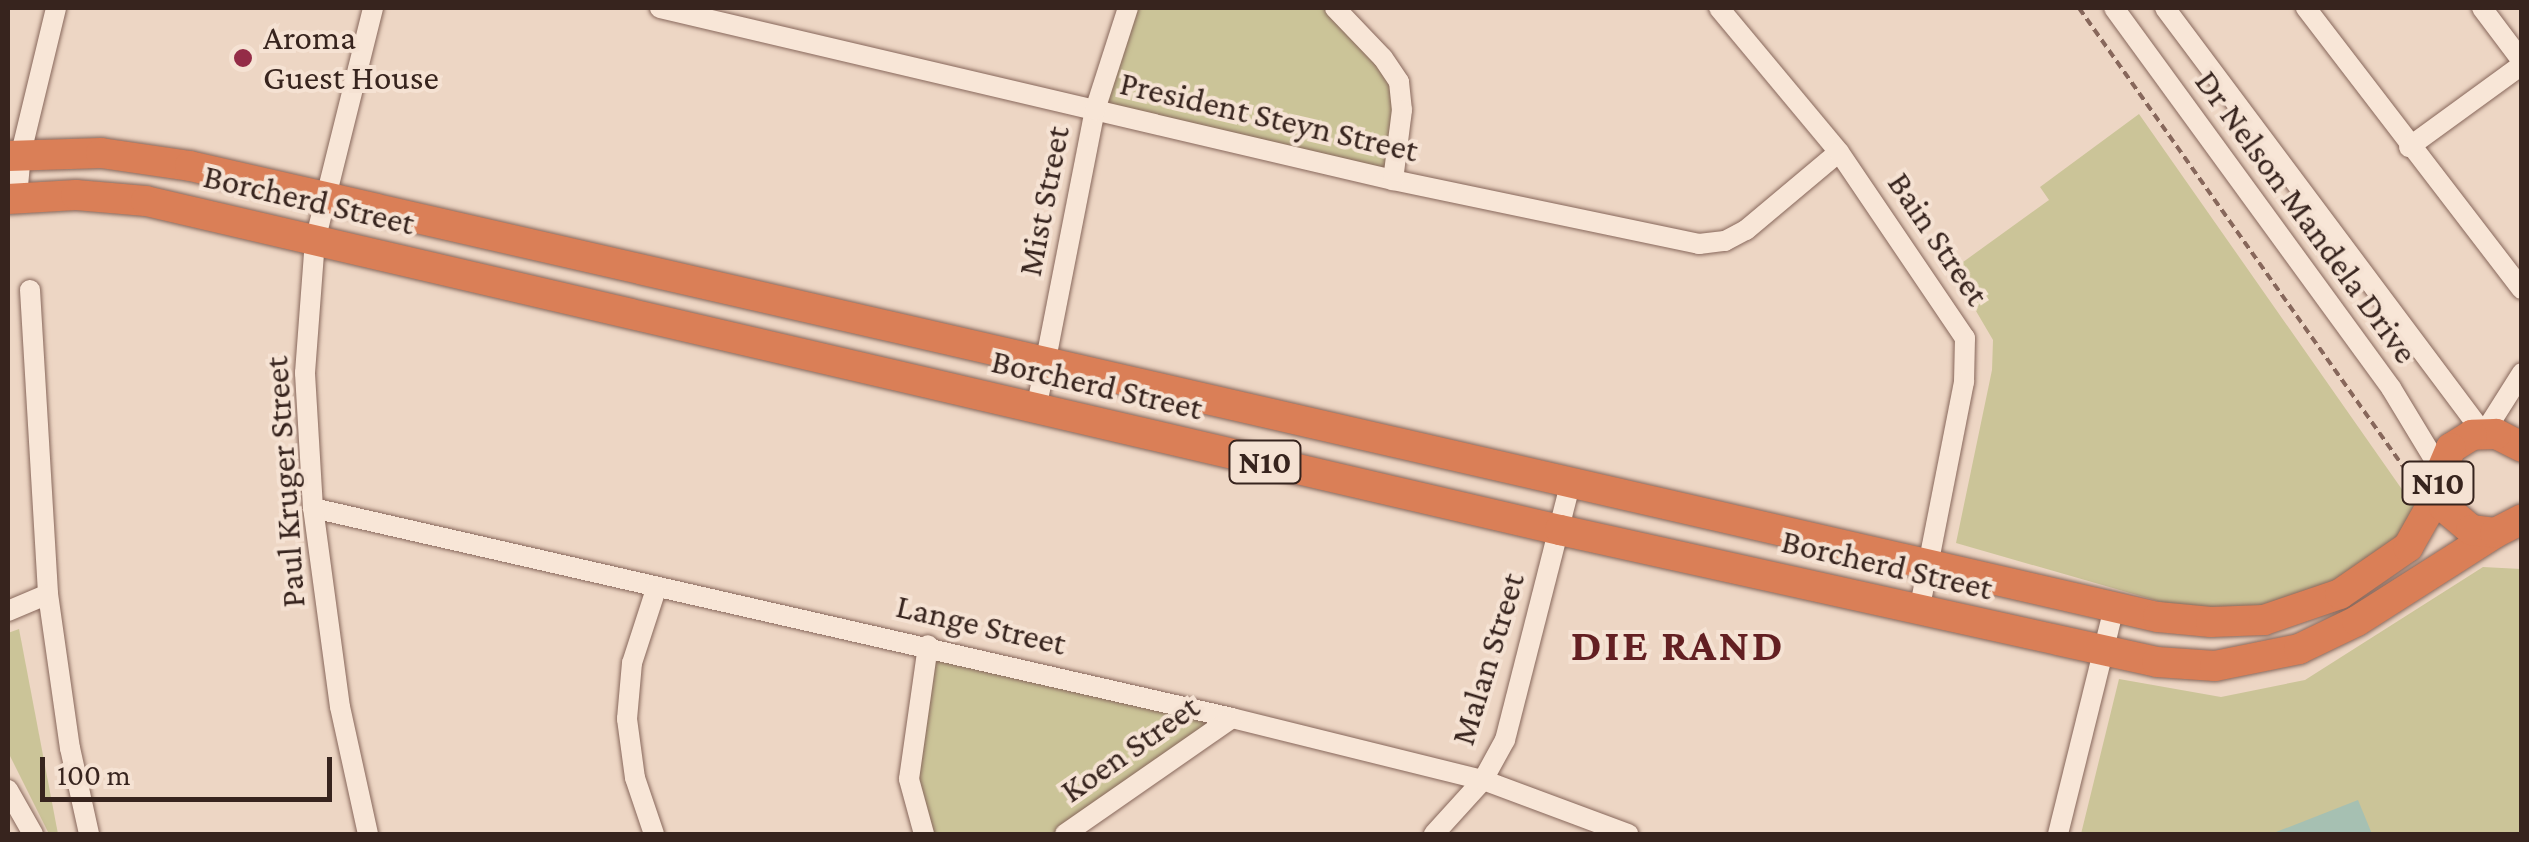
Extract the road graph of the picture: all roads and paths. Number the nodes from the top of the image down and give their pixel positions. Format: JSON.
{"nodes":[{"id":1,"x":56,"y":8,"type":"edge"},
{"id":2,"x":373,"y":8,"type":"edge"},
{"id":3,"x":660,"y":8,"type":"edge"},
{"id":4,"x":1128,"y":8,"type":"edge"},
{"id":5,"x":1335,"y":8,"type":"edge"},
{"id":6,"x":1719,"y":8,"type":"edge"},
{"id":7,"x":2079,"y":8,"type":"edge"},
{"id":8,"x":2114,"y":8,"type":"edge"},
{"id":9,"x":2165,"y":8,"type":"edge"},
{"id":10,"x":2306,"y":8,"type":"edge"},
{"id":11,"x":2482,"y":8,"type":"edge"},
{"id":12,"x":2522,"y":63,"type":"edge"},
{"id":13,"x":1095,"y":110,"type":"junction"},
{"id":14,"x":2409,"y":148,"type":"junction"},
{"id":15,"x":1839,"y":152,"type":"junction"},
{"id":16,"x":14,"y":155,"type":"edge"},
{"id":17,"x":1393,"y":180,"type":"junction"},
{"id":18,"x":12,"y":198,"type":"edge"},
{"id":19,"x":326,"y":199,"type":"junction"},
{"id":20,"x":316,"y":241,"type":"junction"},
{"id":21,"x":30,"y":290,"type":"dead end"},
{"id":22,"x":2522,"y":290,"type":"edge"},
{"id":23,"x":1045,"y":360,"type":"junction"},
{"id":24,"x":2522,"y":373,"type":"edge"},
{"id":25,"x":1036,"y":410,"type":"junction"},
{"id":26,"x":2483,"y":433,"type":"junction"},
{"id":27,"x":2522,"y":447,"type":"edge"},
{"id":28,"x":1570,"y":485,"type":"junction"},
{"id":29,"x":2437,"y":489,"type":"junction"},
{"id":30,"x":313,"y":508,"type":"junction"},
{"id":31,"x":2513,"y":526,"type":"edge"},
{"id":32,"x":1560,"y":530,"type":"junction"},
{"id":33,"x":1925,"y":565,"type":"junction"},
{"id":34,"x":656,"y":588,"type":"junction"},
{"id":35,"x":48,"y":594,"type":"junction"},
{"id":36,"x":2114,"y":608,"type":"junction"},
{"id":37,"x":8,"y":611,"type":"edge"},
{"id":38,"x":1918,"y":611,"type":"junction"},
{"id":39,"x":928,"y":645,"type":"junction"},
{"id":40,"x":2102,"y":651,"type":"junction"},
{"id":41,"x":1232,"y":718,"type":"junction"},
{"id":42,"x":1482,"y":780,"type":"junction"},
{"id":43,"x":8,"y":790,"type":"edge"},
{"id":44,"x":34,"y":834,"type":"edge"},
{"id":45,"x":90,"y":834,"type":"edge"},
{"id":46,"x":368,"y":834,"type":"edge"},
{"id":47,"x":654,"y":834,"type":"edge"},
{"id":48,"x":924,"y":834,"type":"edge"},
{"id":49,"x":1065,"y":834,"type":"edge"},
{"id":50,"x":1434,"y":834,"type":"edge"},
{"id":51,"x":1628,"y":834,"type":"edge"},
{"id":52,"x":2058,"y":834,"type":"edge"}],
"edges":[{"from":1,"to":16,"type":"street"},
{"from":2,"to":19,"type":"street","name":"Paul Kruger Street"},
{"from":3,"to":13,"type":"street","name":"President Steyn Street"},
{"from":4,"to":13,"type":"street","name":"Mist Street"},
{"from":5,"to":17,"type":"street"},
{"from":6,"to":15,"type":"street","name":"Bain Street"},
{"from":7,"to":29,"type":"path"},
{"from":8,"to":29,"type":"street","name":"Dr Nelson Mandela Drive"},
{"from":9,"to":26,"type":"street","name":"Dr Nelson Mandela Drive"},
{"from":10,"to":14,"type":"street"},
{"from":11,"to":12,"type":"street"},
{"from":12,"to":14,"type":"street"},
{"from":13,"to":17,"type":"street","name":"President Steyn Street"},
{"from":13,"to":23,"type":"street","name":"Mist Street"},
{"from":14,"to":22,"type":"street"},
{"from":15,"to":17,"type":"street","name":"President Steyn Street"},
{"from":15,"to":33,"type":"street","name":"Bain Street"},
{"from":16,"to":18,"type":"street"},
{"from":16,"to":19,"type":"highway","name":"Borcherd Street","number":"N10"},
{"from":18,"to":20,"type":"highway","name":"Borcherd Street","number":"N10"},
{"from":19,"to":20,"type":"street","name":"Paul Kruger Street"},
{"from":19,"to":23,"type":"highway","name":"Borcherd Street","number":"N10"},
{"from":20,"to":25,"type":"highway","name":"Borcherd Street","number":"N10"},
{"from":20,"to":30,"type":"street","name":"Paul Kruger Street"},
{"from":21,"to":35,"type":"street"},
{"from":23,"to":25,"type":"street","name":"Mist Street"},
{"from":23,"to":28,"type":"highway","name":"Borcherd Street","number":"N10"},
{"from":24,"to":26,"type":"street"},
{"from":25,"to":32,"type":"highway","name":"Borcherd Street","number":"N10"},
{"from":26,"to":27,"type":"highway","number":"N10"},
{"from":26,"to":29,"type":"highway","number":"N10"},
{"from":28,"to":32,"type":"street","name":"Malan Street"},
{"from":28,"to":33,"type":"highway","name":"Borcherd Street","number":"N10"},
{"from":29,"to":31,"type":"highway","number":"N10"},
{"from":29,"to":36,"type":"highway","name":"Borcherd Street","number":"N10"},
{"from":30,"to":34,"type":"street","name":"Lange Street"},
{"from":30,"to":46,"type":"street","name":"Paul Kruger Street"},
{"from":31,"to":40,"type":"highway","name":"Borcherd Street","number":"N10"},
{"from":32,"to":38,"type":"highway","name":"Borcherd Street","number":"N10"},
{"from":32,"to":42,"type":"street","name":"Malan Street"},
{"from":33,"to":36,"type":"highway","name":"Borcherd Street","number":"N10"},
{"from":33,"to":38,"type":"street","name":"Bain Street"},
{"from":34,"to":39,"type":"street","name":"Lange Street"},
{"from":34,"to":47,"type":"street"},
{"from":35,"to":37,"type":"street"},
{"from":35,"to":45,"type":"street"},
{"from":36,"to":40,"type":"street"},
{"from":38,"to":40,"type":"highway","name":"Borcherd Street","number":"N10"},
{"from":39,"to":41,"type":"street","name":"Lange Street"},
{"from":39,"to":48,"type":"street"},
{"from":40,"to":52,"type":"street"},
{"from":41,"to":42,"type":"street","name":"Lange Street"},
{"from":41,"to":49,"type":"street","name":"Koen Street"},
{"from":42,"to":50,"type":"street","name":"Malan Street"},
{"from":42,"to":51,"type":"street","name":"Lange Street"},
{"from":43,"to":44,"type":"street"}]}
